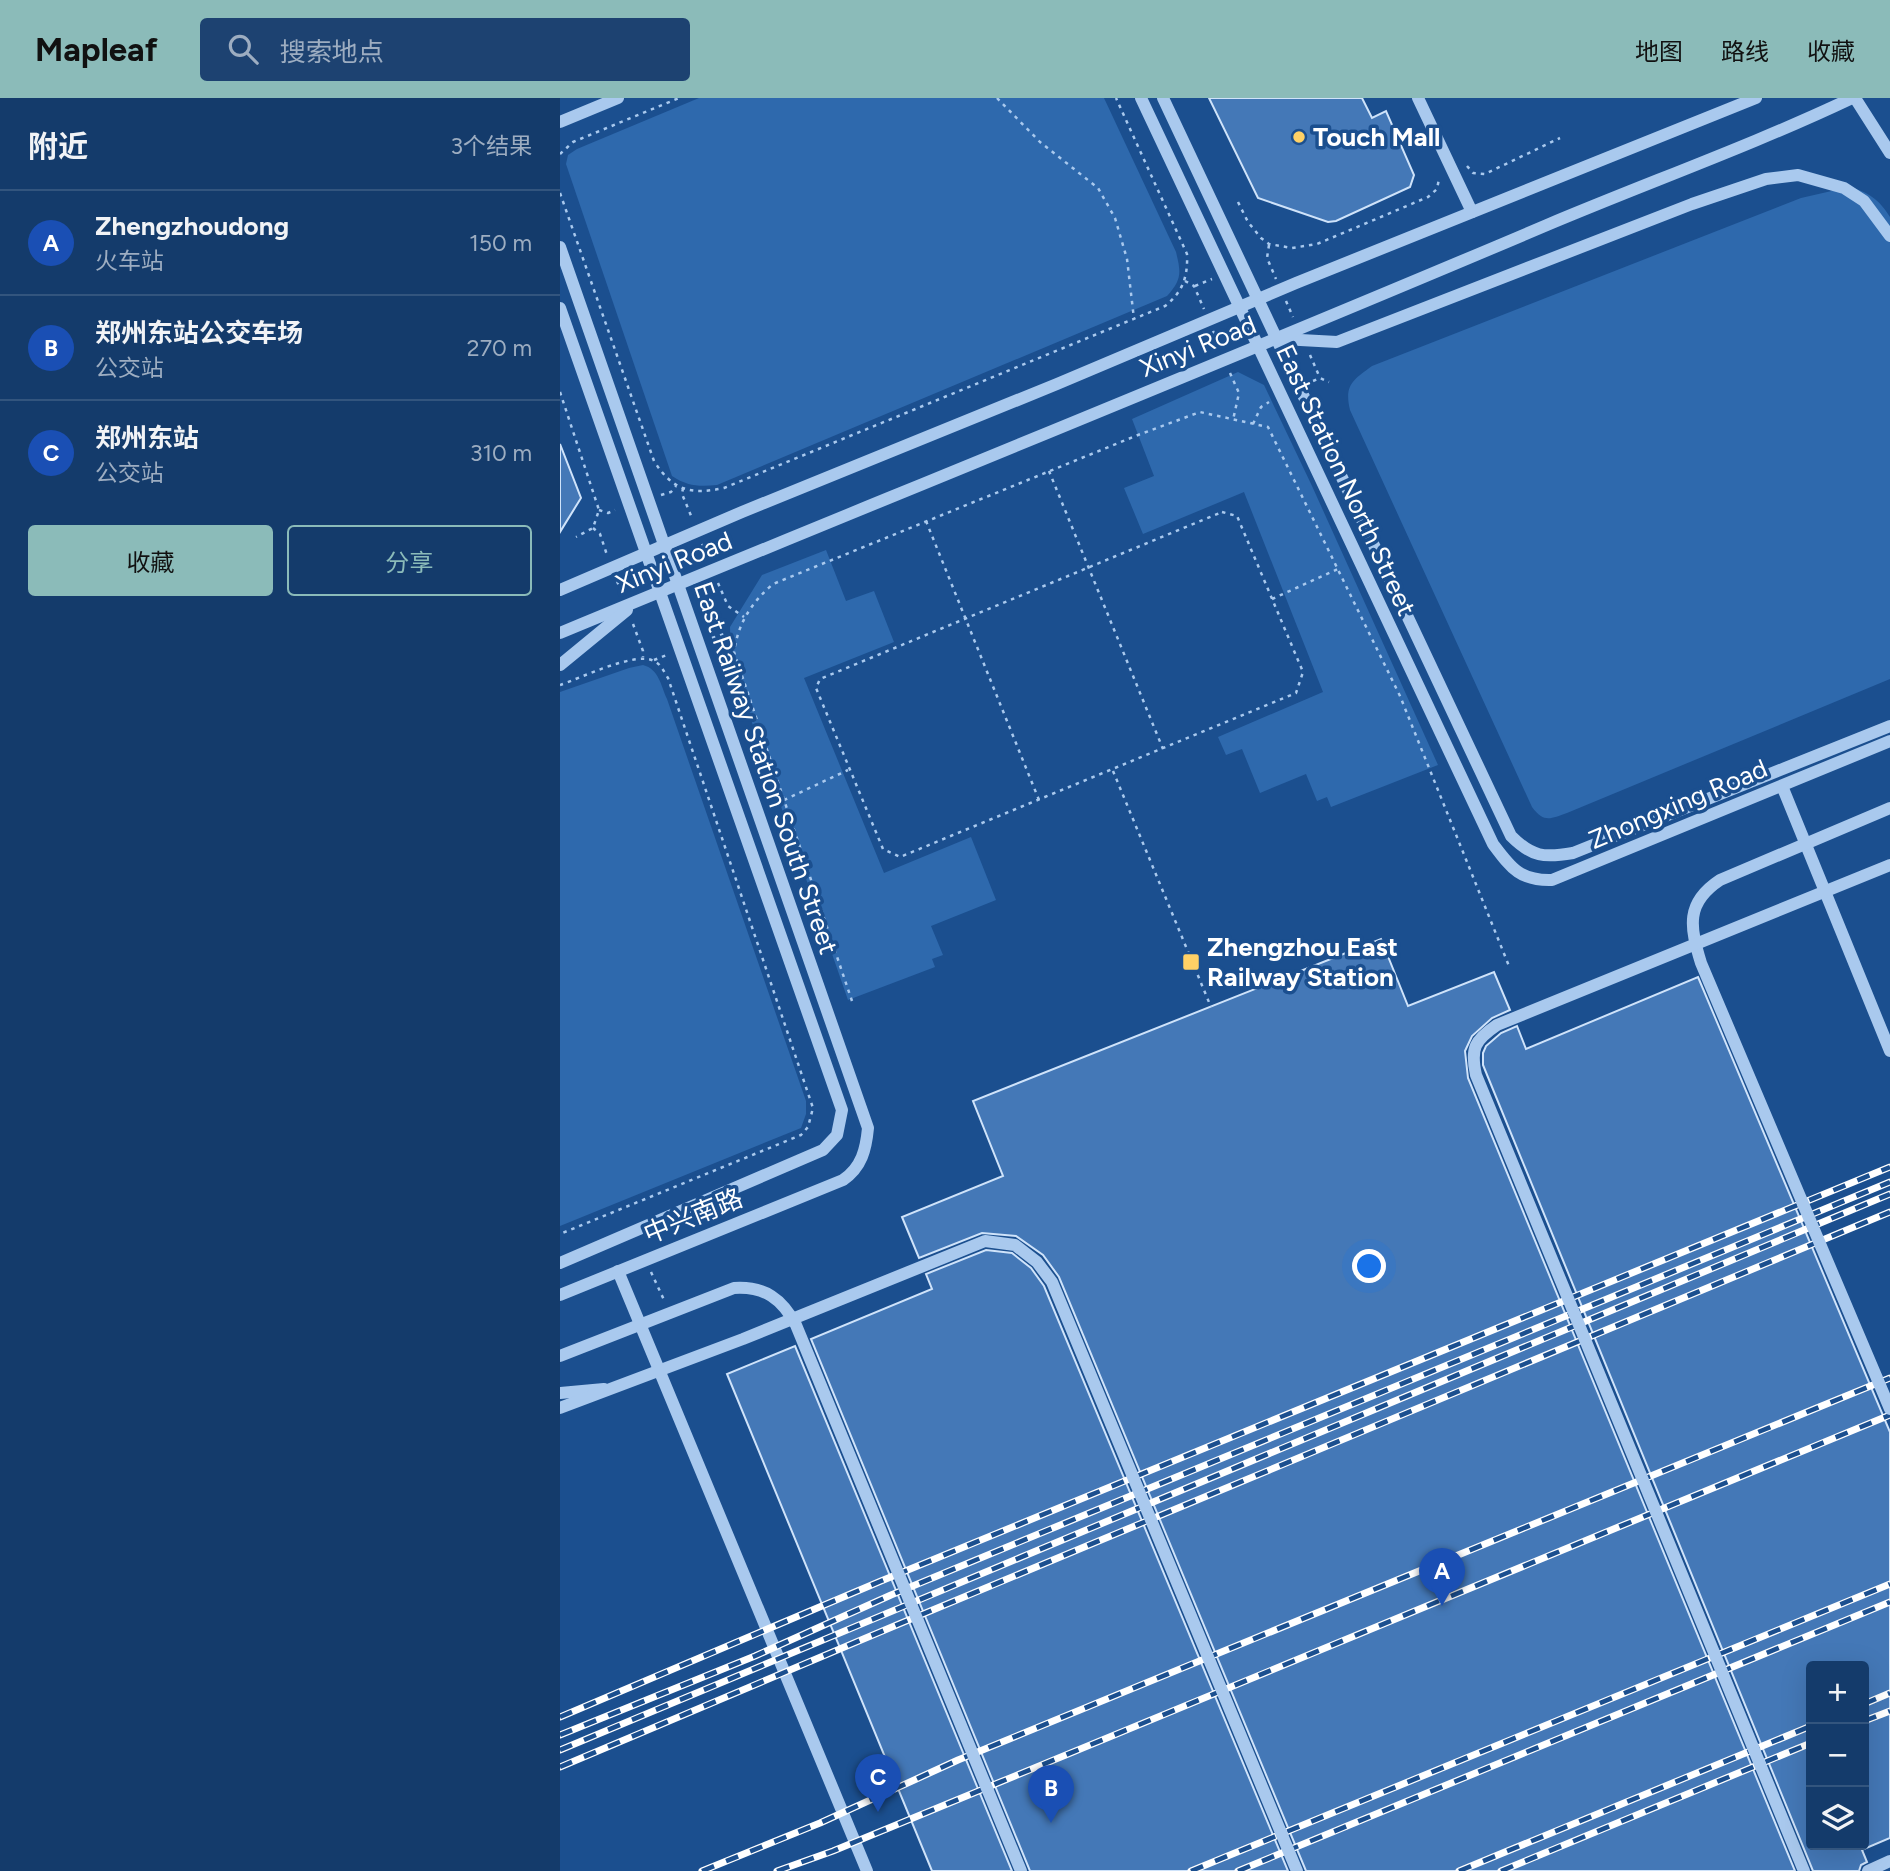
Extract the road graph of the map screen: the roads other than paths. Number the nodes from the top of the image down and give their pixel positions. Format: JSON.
{"nodes":[{"id":1,"x":618,"y":98,"type":"edge"},
{"id":2,"x":1141,"y":98,"type":"edge"},
{"id":3,"x":1163,"y":98,"type":"edge"},
{"id":4,"x":1418,"y":98,"type":"edge"},
{"id":5,"x":1756,"y":98,"type":"edge"},
{"id":6,"x":1854,"y":98,"type":"edge"},
{"id":7,"x":560,"y":122,"type":"edge"},
{"id":8,"x":1890,"y":153,"type":"edge"},
{"id":9,"x":1472,"y":212,"type":"junction"},
{"id":10,"x":1890,"y":236,"type":"edge"},
{"id":11,"x":560,"y":247,"type":"edge"},
{"id":12,"x":1258,"y":299,"type":"junction"},
{"id":13,"x":1239,"y":307,"type":"junction"},
{"id":14,"x":560,"y":308,"type":"edge"},
{"id":15,"x":1301,"y":335,"type":"junction"},
{"id":16,"x":1277,"y":339,"type":"junction"},
{"id":17,"x":1258,"y":346,"type":"junction"},
{"id":18,"x":664,"y":545,"type":"junction"},
{"id":19,"x":646,"y":553,"type":"junction"},
{"id":20,"x":678,"y":585,"type":"junction"},
{"id":21,"x":560,"y":590,"type":"edge"},
{"id":22,"x":660,"y":592,"type":"junction"},
{"id":23,"x":639,"y":601,"type":"junction"},
{"id":24,"x":560,"y":633,"type":"edge"},
{"id":25,"x":560,"y":666,"type":"edge"},
{"id":26,"x":1890,"y":726,"type":"edge"},
{"id":27,"x":1890,"y":741,"type":"edge"},
{"id":28,"x":1782,"y":786,"type":"junction"},
{"id":29,"x":1890,"y":808,"type":"edge"},
{"id":30,"x":1511,"y":836,"type":"joint"},
{"id":31,"x":1493,"y":844,"type":"joint"},
{"id":32,"x":1890,"y":859,"type":"edge"},
{"id":33,"x":1890,"y":865,"type":"edge"},
{"id":34,"x":1863,"y":877,"type":"junction"},
{"id":35,"x":1890,"y":1051,"type":"edge"},
{"id":36,"x":823,"y":1150,"type":"joint"},
{"id":37,"x":843,"y":1180,"type":"joint"},
{"id":38,"x":560,"y":1263,"type":"edge"},
{"id":39,"x":618,"y":1271,"type":"junction"},
{"id":40,"x":560,"y":1295,"type":"edge"},
{"id":41,"x":560,"y":1356,"type":"edge"},
{"id":42,"x":615,"y":1387,"type":"junction"},
{"id":43,"x":560,"y":1393,"type":"edge"},
{"id":44,"x":560,"y":1408,"type":"edge"},
{"id":45,"x":1890,"y":1409,"type":"edge"},
{"id":46,"x":1890,"y":1861,"type":"edge"},
{"id":47,"x":867,"y":1871,"type":"edge"},
{"id":48,"x":1021,"y":1871,"type":"edge"},
{"id":49,"x":1297,"y":1871,"type":"edge"},
{"id":50,"x":1804,"y":1871,"type":"edge"},
{"id":51,"x":1868,"y":1871,"type":"edge"}],
"edges":[{"from":1,"to":7,"type":"street"},
{"from":2,"to":13,"type":"street","name":"East Station North Street"},
{"from":3,"to":12,"type":"street","name":"East Station North Street"},
{"from":4,"to":9,"type":"street"},
{"from":5,"to":9,"type":"street","name":"Xinyi Road"},
{"from":6,"to":8,"type":"street"},
{"from":6,"to":15,"type":"street","name":"Xinyi Road"},
{"from":9,"to":12,"type":"street","name":"Xinyi Road"},
{"from":10,"to":15,"type":"street"},
{"from":11,"to":18,"type":"street","name":"East Railway Station South Street"},
{"from":12,"to":13,"type":"street","name":"Xinyi Road"},
{"from":12,"to":16,"type":"street","name":"East Station North Street"},
{"from":13,"to":17,"type":"street","name":"East Station North Street"},
{"from":13,"to":18,"type":"street","name":"Xinyi Road"},
{"from":14,"to":19,"type":"street","name":"East Railway Station South Street"},
{"from":15,"to":16,"type":"street"},
{"from":16,"to":17,"type":"street","name":"Xinyi Road"},
{"from":16,"to":30,"type":"street","name":"East Station North Street"},
{"from":17,"to":20,"type":"street","name":"Xinyi Road"},
{"from":17,"to":31,"type":"street","name":"East Station North Street"},
{"from":18,"to":19,"type":"street","name":"Xinyi Road"},
{"from":18,"to":20,"type":"street","name":"East Railway Station South Street"},
{"from":19,"to":21,"type":"street","name":"Xinyi Road"},
{"from":19,"to":22,"type":"street","name":"East Railway Station South Street"},
{"from":20,"to":22,"type":"street","name":"Xinyi Road"},
{"from":20,"to":37,"type":"street","name":"East Railway Station South Street"},
{"from":22,"to":23,"type":"street","name":"Xinyi Road"},
{"from":22,"to":36,"type":"street","name":"East Railway Station South Street"},
{"from":23,"to":24,"type":"street","name":"Xinyi Road"},
{"from":23,"to":25,"type":"street"},
{"from":26,"to":30,"type":"street","name":"Zhongxing Road"},
{"from":27,"to":28,"type":"street","name":"Zhongxing Road"},
{"from":28,"to":31,"type":"street","name":"Zhongxing Road"},
{"from":28,"to":35,"type":"street"},
{"from":29,"to":45,"type":"street","bridge":true},
{"from":32,"to":34,"type":"street","bridge":true},
{"from":33,"to":34,"type":"street","bridge":true},
{"from":34,"to":50,"type":"street","bridge":true},
{"from":36,"to":38,"type":"street","name":"中兴南路"},
{"from":37,"to":39,"type":"street","name":"中兴南路"},
{"from":39,"to":40,"type":"street","name":"中兴南路"},
{"from":39,"to":47,"type":"street"},
{"from":41,"to":48,"type":"street","bridge":true},
{"from":42,"to":43,"type":"street","bridge":true},
{"from":42,"to":44,"type":"street","bridge":true},
{"from":42,"to":49,"type":"street","bridge":true},
{"from":46,"to":51,"type":"street"}]}
